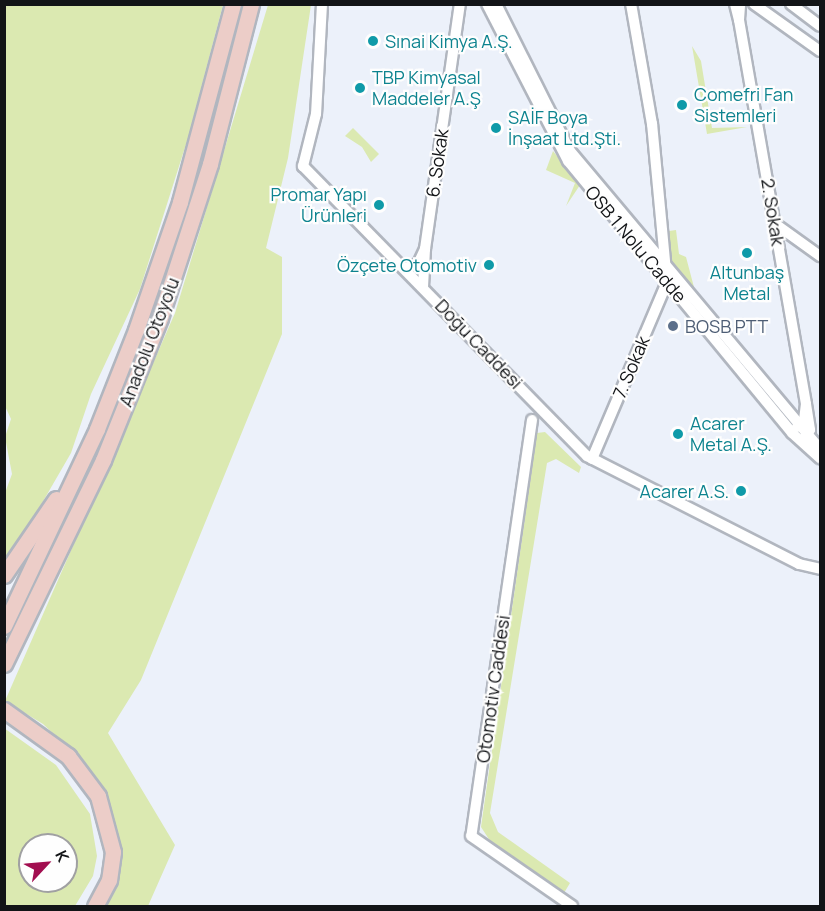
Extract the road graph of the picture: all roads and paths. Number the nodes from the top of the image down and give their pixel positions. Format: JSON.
{"nodes":[{"id":1,"x":233,"y":4,"type":"edge"},
{"id":2,"x":251,"y":4,"type":"edge"},
{"id":3,"x":322,"y":4,"type":"edge"},
{"id":4,"x":460,"y":4,"type":"edge"},
{"id":5,"x":486,"y":4,"type":"edge"},
{"id":6,"x":495,"y":4,"type":"edge"},
{"id":7,"x":631,"y":4,"type":"edge"},
{"id":8,"x":735,"y":4,"type":"edge"},
{"id":9,"x":740,"y":4,"type":"edge"},
{"id":10,"x":754,"y":4,"type":"edge"},
{"id":11,"x":791,"y":4,"type":"edge"},
{"id":12,"x":739,"y":20,"type":"junction"},
{"id":13,"x":820,"y":26,"type":"edge"},
{"id":14,"x":820,"y":51,"type":"edge"},
{"id":15,"x":774,"y":223,"type":"junction"},
{"id":16,"x":663,"y":242,"type":"junction"},
{"id":17,"x":425,"y":249,"type":"junction"},
{"id":18,"x":654,"y":254,"type":"junction"},
{"id":19,"x":820,"y":256,"type":"edge"},
{"id":20,"x":405,"y":268,"type":"junction"},
{"id":21,"x":667,"y":275,"type":"junction"},
{"id":22,"x":423,"y":287,"type":"junction"},
{"id":23,"x":806,"y":404,"type":"junction"},
{"id":24,"x":532,"y":420,"type":"dead end"},
{"id":25,"x":797,"y":427,"type":"junction"},
{"id":26,"x":97,"y":429,"type":"junction"},
{"id":27,"x":803,"y":439,"type":"junction"},
{"id":28,"x":820,"y":449,"type":"edge"},
{"id":29,"x":820,"y":458,"type":"edge"},
{"id":30,"x":591,"y":459,"type":"junction"},
{"id":31,"x":820,"y":569,"type":"edge"},
{"id":32,"x":4,"y":575,"type":"edge"},
{"id":33,"x":4,"y":626,"type":"edge"},
{"id":34,"x":15,"y":645,"type":"junction"},
{"id":35,"x":4,"y":664,"type":"edge"},
{"id":36,"x":4,"y":672,"type":"edge"},
{"id":37,"x":8,"y":717,"type":"edge"},
{"id":38,"x":83,"y":906,"type":"edge"},
{"id":39,"x":95,"y":906,"type":"edge"},
{"id":40,"x":572,"y":906,"type":"edge"}],
"edges":[{"from":1,"to":26,"type":"highway","name":"Anadolu Otoyolu"},
{"from":2,"to":34,"type":"highway","name":"Anadolu Otoyolu"},
{"from":3,"to":20,"type":"street","name":"Doğu Caddesi"},
{"from":4,"to":17,"type":"street","name":"6. Sokak"},
{"from":5,"to":21,"type":"street","name":"OSB 1 Nolu Cadde"},
{"from":6,"to":18,"type":"street","name":"OSB 1 Nolu Cadde"},
{"from":7,"to":16,"type":"street"},
{"from":8,"to":12,"type":"street","name":"2. Sokak"},
{"from":9,"to":12,"type":"street","name":"2. Sokak"},
{"from":10,"to":14,"type":"street"},
{"from":11,"to":13,"type":"street"},
{"from":12,"to":15,"type":"street","name":"2. Sokak"},
{"from":15,"to":19,"type":"street"},
{"from":15,"to":23,"type":"street","name":"2. Sokak"},
{"from":16,"to":18,"type":"street"},
{"from":16,"to":21,"type":"street"},
{"from":17,"to":20,"type":"street"},
{"from":17,"to":22,"type":"street","name":"6. Sokak"},
{"from":18,"to":21,"type":"street","name":"OSB 1 Nolu Cadde"},
{"from":20,"to":22,"type":"street","name":"Doğu Caddesi"},
{"from":21,"to":25,"type":"street","name":"OSB 1 Nolu Cadde"},
{"from":21,"to":27,"type":"street","name":"OSB 1 Nolu Cadde"},
{"from":21,"to":30,"type":"street","name":"7. Sokak"},
{"from":22,"to":30,"type":"street","name":"Doğu Caddesi"},
{"from":23,"to":25,"type":"street"},
{"from":23,"to":27,"type":"street","name":"2. Sokak"},
{"from":24,"to":40,"type":"street","name":"Otomotiv Caddesi"},
{"from":25,"to":27,"type":"street","name":"OSB 1 Nolu Cadde"},
{"from":26,"to":32,"type":"highway"},
{"from":26,"to":33,"type":"highway","name":"Anadolu Otoyolu"},
{"from":27,"to":28,"type":"street","name":"OSB 1 Nolu Cadde"},
{"from":27,"to":29,"type":"street","name":"OSB 1 Nolu Cadde"},
{"from":30,"to":31,"type":"street","name":"Doğu Caddesi"},
{"from":34,"to":35,"type":"highway","name":"Anadolu Otoyolu"},
{"from":34,"to":36,"type":"highway"},
{"from":37,"to":38,"type":"highway"},
{"from":37,"to":39,"type":"highway"}]}
